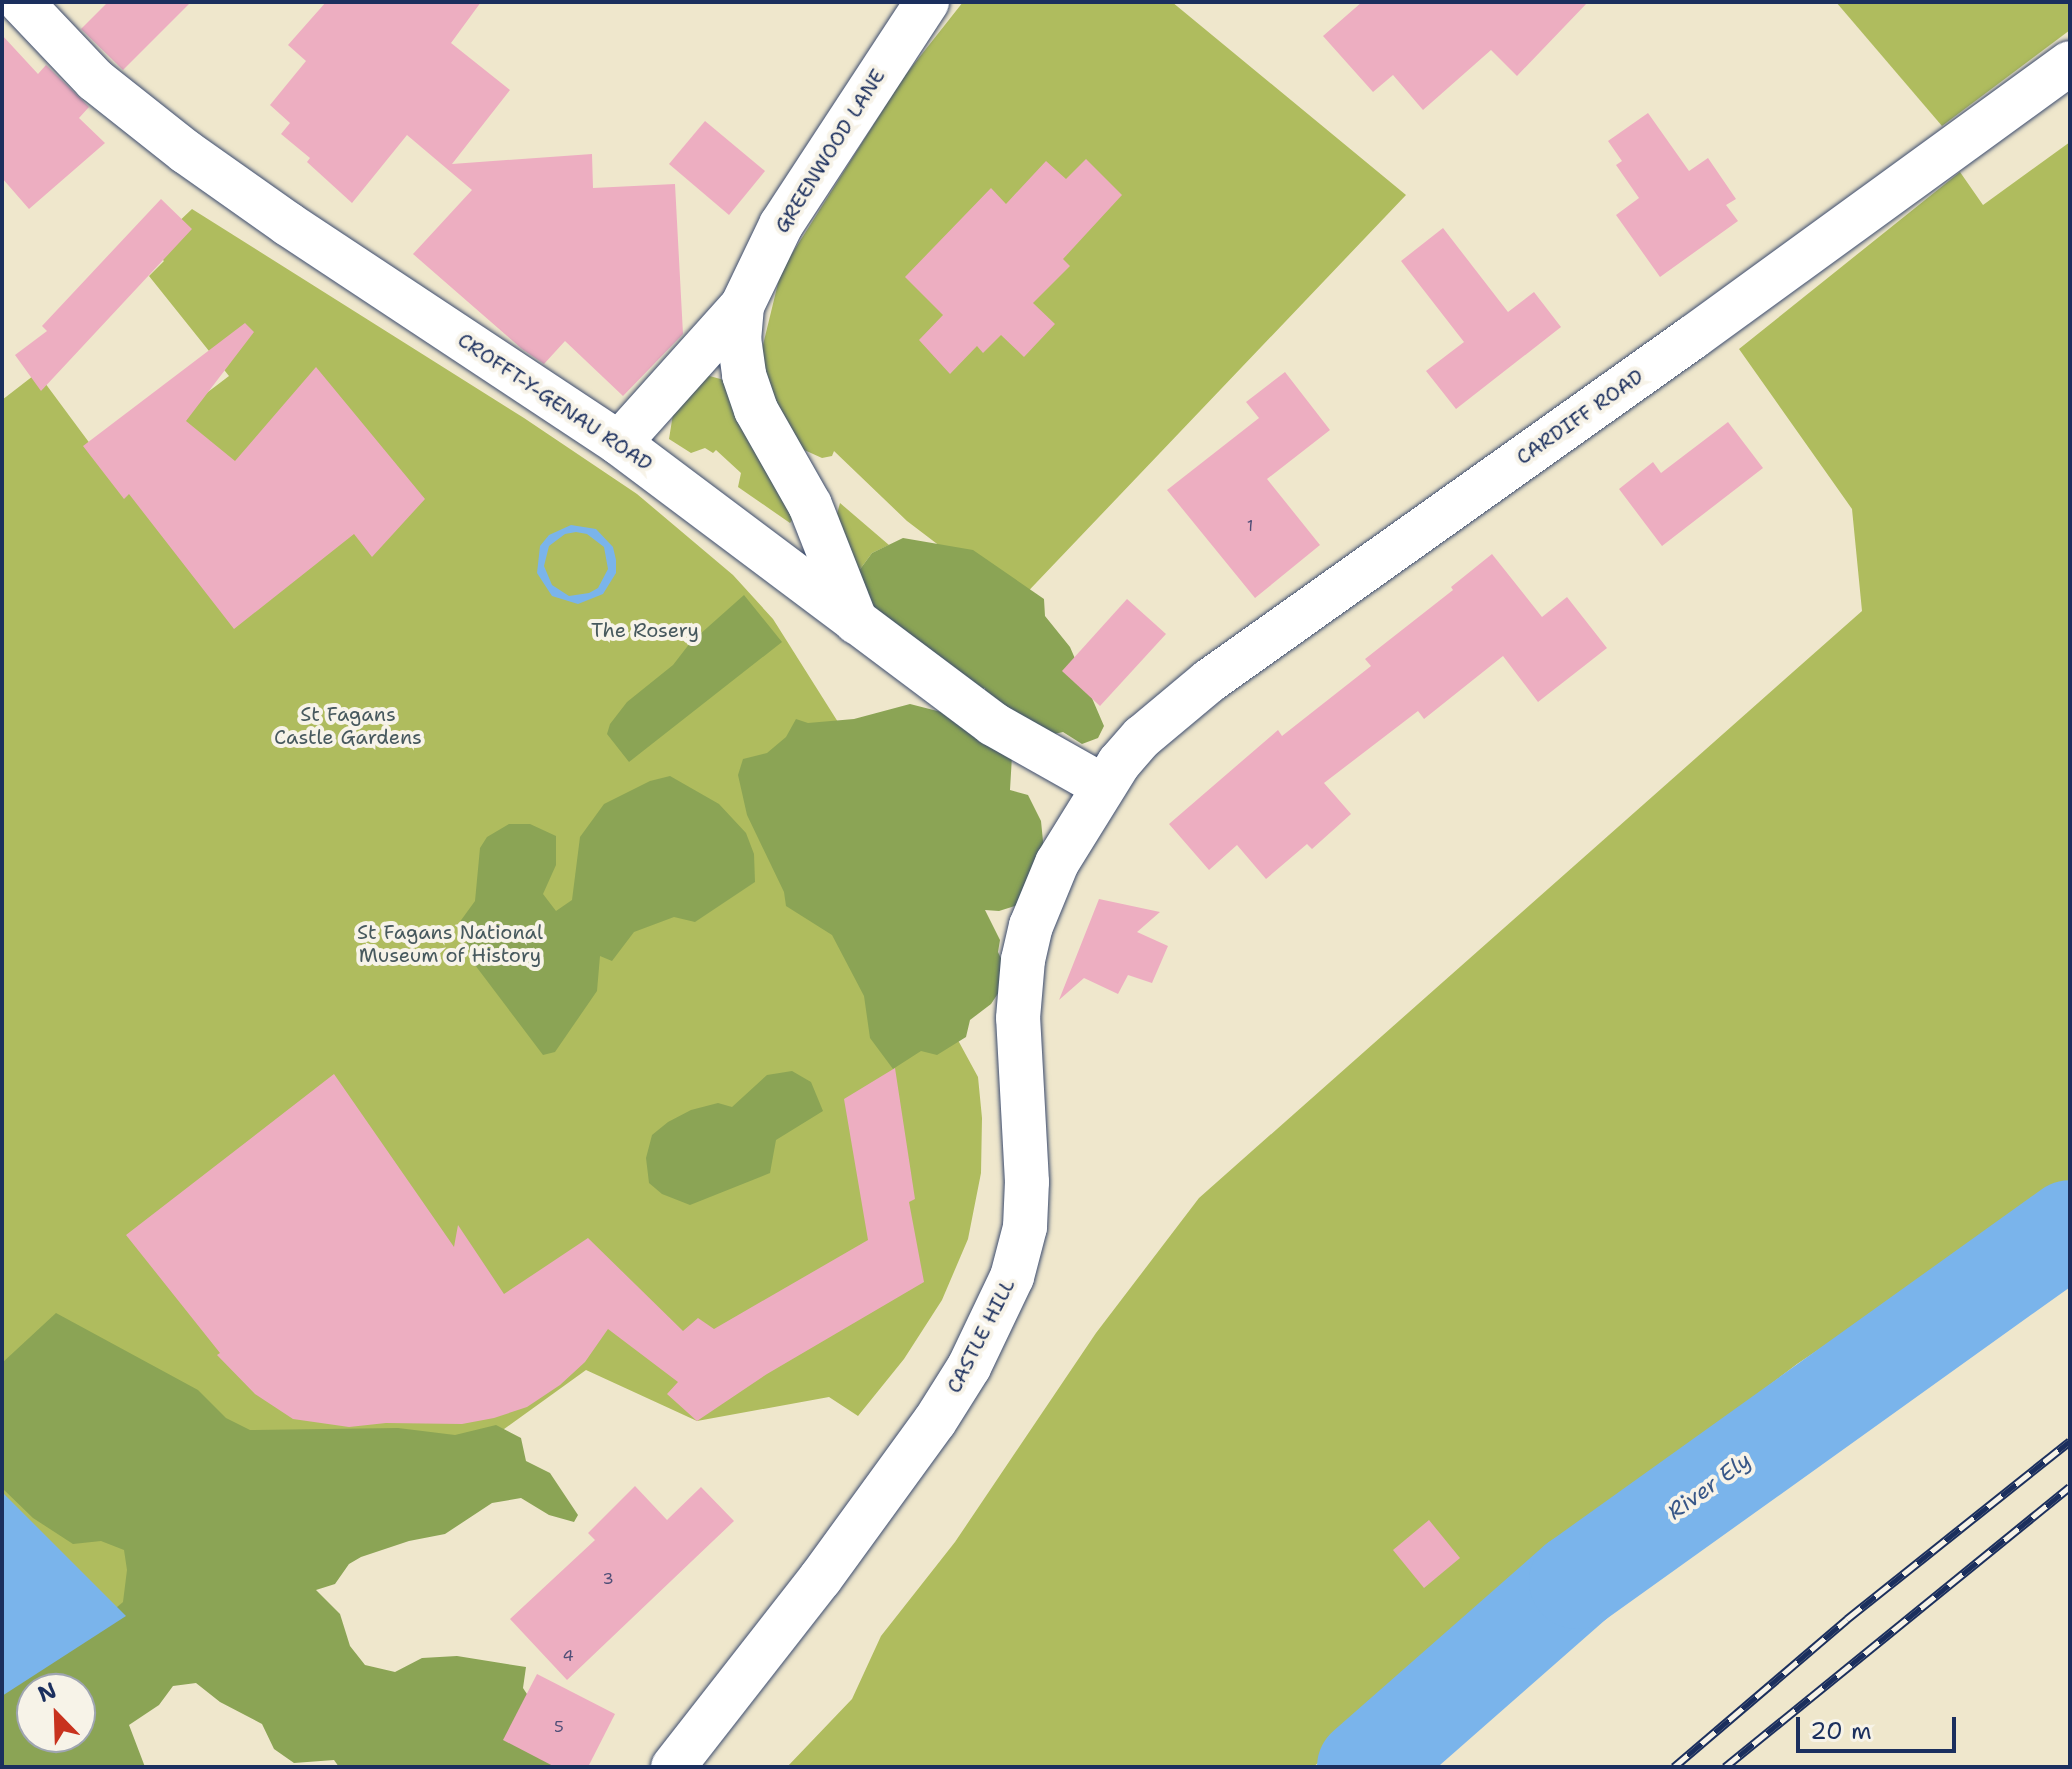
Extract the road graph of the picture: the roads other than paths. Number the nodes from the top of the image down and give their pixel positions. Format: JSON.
{"nodes":[{"id":1,"x":21,"y":2,"type":"edge"},
{"id":2,"x":927,"y":2,"type":"edge"},
{"id":3,"x":2070,"y":63,"type":"edge"},
{"id":4,"x":742,"y":306,"type":"junction"},
{"id":5,"x":619,"y":443,"type":"junction"},
{"id":6,"x":856,"y":622,"type":"junction"},
{"id":7,"x":1103,"y":786,"type":"junction"},
{"id":8,"x":673,"y":1767,"type":"edge"}],
"edges":[{"from":1,"to":5,"type":"street","name":"CROFFT-Y-GENAU ROAD"},
{"from":2,"to":4,"type":"street","name":"GREENWOOD LANE"},
{"from":3,"to":7,"type":"street","name":"CARDIFF ROAD"},
{"from":4,"to":5,"type":"street","name":"GREENWOOD LANE"},
{"from":4,"to":6,"type":"street","name":"GREENWOOD LANE"},
{"from":5,"to":6,"type":"street","name":"CROFFT-Y-GENAU ROAD"},
{"from":6,"to":7,"type":"street","name":"CROFFT-Y-GENAU ROAD"},
{"from":7,"to":8,"type":"street","name":"CASTLE HILL"}]}
